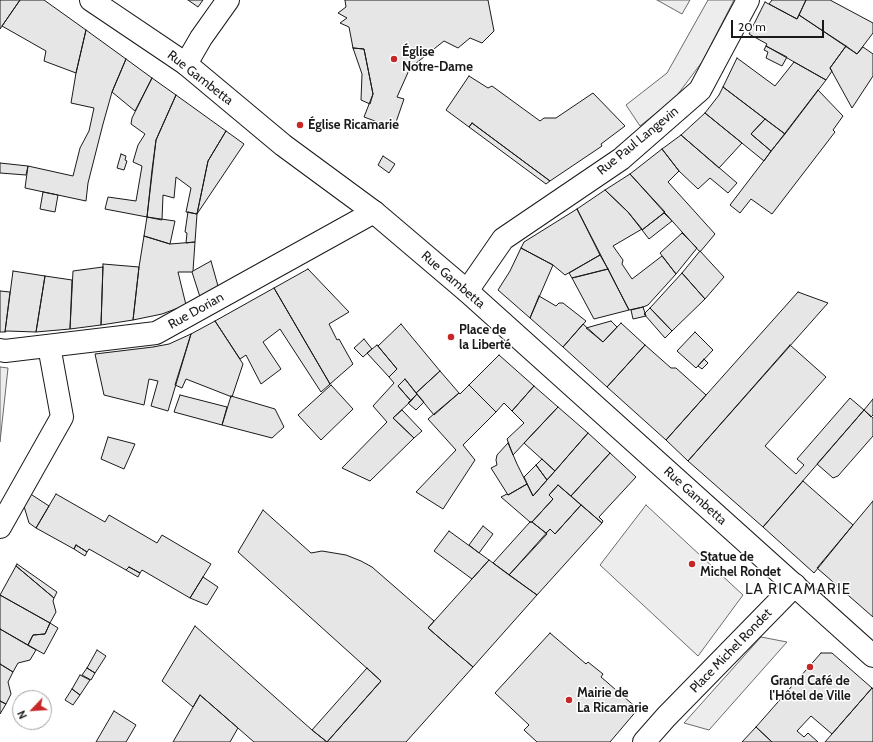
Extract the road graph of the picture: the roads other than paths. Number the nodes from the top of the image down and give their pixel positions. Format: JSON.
{"nodes":[{"id":1,"x":91,"y":0,"type":"edge"},
{"id":2,"x":228,"y":0,"type":"edge"},
{"id":3,"x":748,"y":0,"type":"edge"},
{"id":4,"x":186,"y":64,"type":"junction"},
{"id":5,"x":374,"y":212,"type":"junction"},
{"id":6,"x":467,"y":291,"type":"junction"},
{"id":7,"x":49,"y":346,"type":"junction"},
{"id":8,"x":0,"y":350,"type":"edge"},
{"id":9,"x":0,"y":527,"type":"edge"},
{"id":10,"x":795,"y":586,"type":"junction"},
{"id":11,"x":873,"y":656,"type":"edge"},
{"id":12,"x":644,"y":742,"type":"edge"}],
"edges":[{"from":1,"to":4,"type":"street","name":"Rue Gambetta"},
{"from":2,"to":4,"type":"street"},
{"from":3,"to":6,"type":"street","name":"Rue Paul Langevin"},
{"from":4,"to":5,"type":"street","name":"Rue Gambetta"},
{"from":5,"to":6,"type":"street","name":"Rue Gambetta"},
{"from":5,"to":7,"type":"street","name":"Rue Dorian"},
{"from":6,"to":10,"type":"street","name":"Rue Gambetta"},
{"from":7,"to":8,"type":"street","name":"Rue Dorian"},
{"from":7,"to":9,"type":"street"},
{"from":10,"to":11,"type":"street","name":"Rue Gambetta"},
{"from":10,"to":12,"type":"street","name":"Place Michel Rondet"}]}
